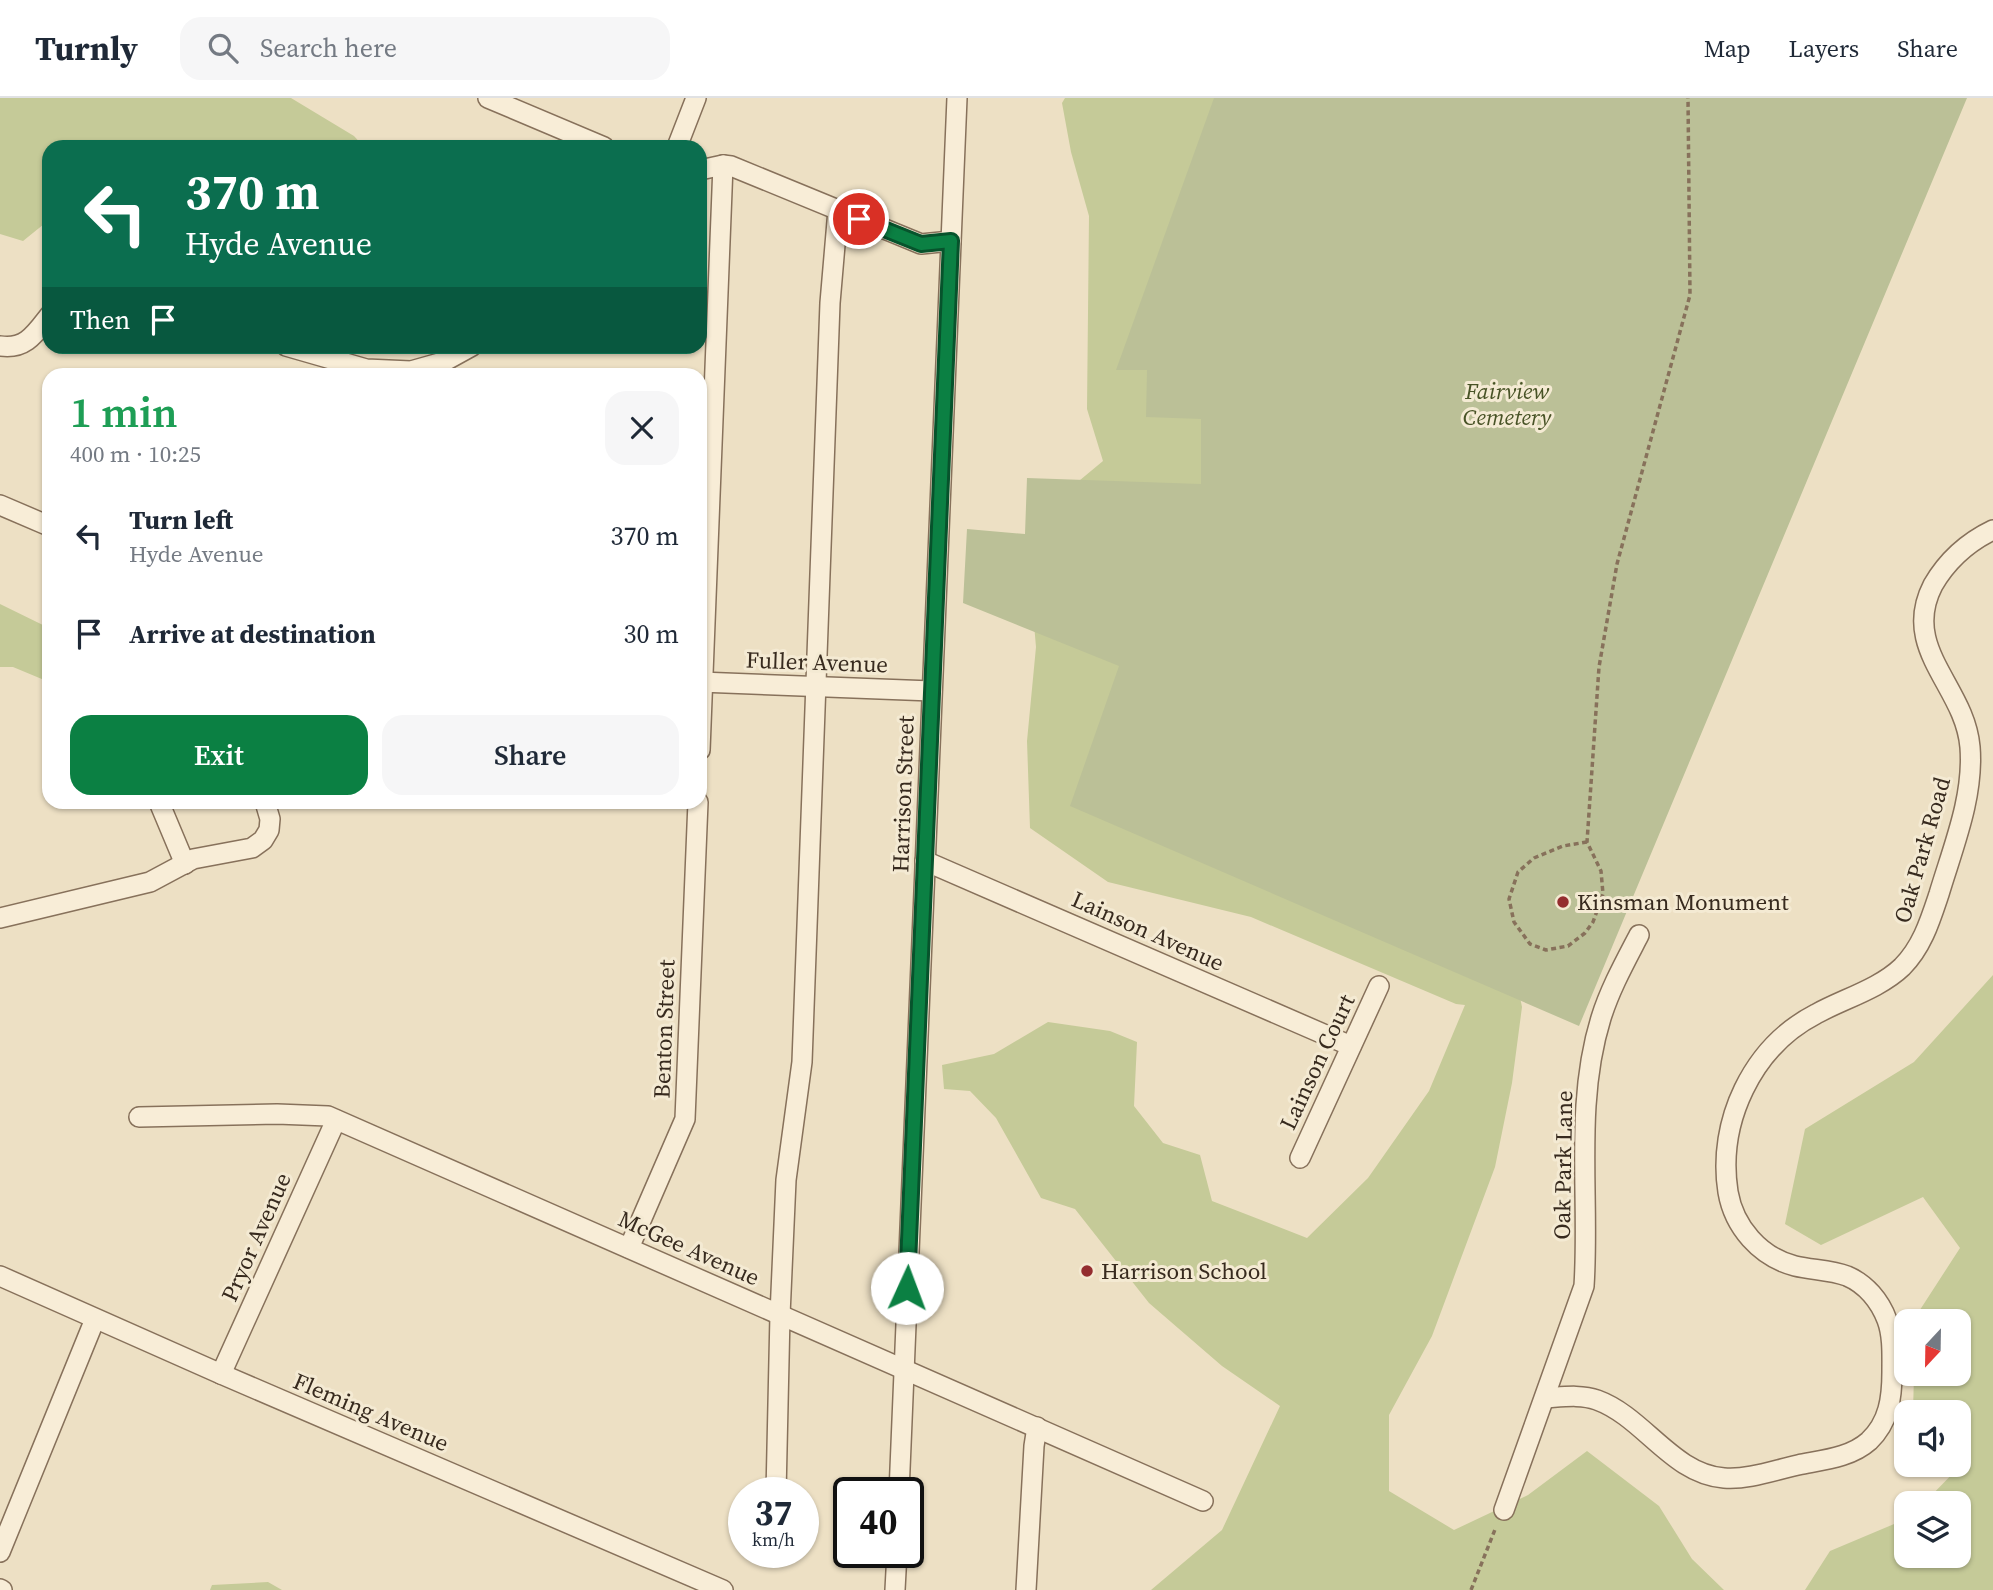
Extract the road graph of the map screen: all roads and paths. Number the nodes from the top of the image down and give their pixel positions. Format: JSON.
{"nodes":[{"id":1,"x":488,"y":98,"type":"edge"},
{"id":2,"x":696,"y":98,"type":"edge"},
{"id":3,"x":957,"y":98,"type":"edge"},
{"id":4,"x":1688,"y":98,"type":"edge"},
{"id":5,"x":581,"y":140,"type":"edge"},
{"id":6,"x":680,"y":140,"type":"edge"},
{"id":7,"x":723,"y":165,"type":"junction"},
{"id":8,"x":707,"y":168,"type":"edge"},
{"id":9,"x":838,"y":210,"type":"junction"},
{"id":10,"x":951,"y":241,"type":"junction"},
{"id":11,"x":42,"y":325,"type":"edge"},
{"id":12,"x":0,"y":346,"type":"edge"},
{"id":13,"x":307,"y":354,"type":"edge"},
{"id":14,"x":457,"y":354,"type":"edge"},
{"id":15,"x":362,"y":368,"type":"edge"},
{"id":16,"x":422,"y":368,"type":"edge"},
{"id":17,"x":0,"y":505,"type":"edge"},
{"id":18,"x":42,"y":523,"type":"edge"},
{"id":19,"x":1993,"y":530,"type":"edge"},
{"id":20,"x":707,"y":541,"type":"edge"},
{"id":21,"x":707,"y":682,"type":"edge"},
{"id":22,"x":816,"y":687,"type":"junction"},
{"id":23,"x":932,"y":691,"type":"junction"},
{"id":24,"x":162,"y":809,"type":"edge"},
{"id":25,"x":267,"y":809,"type":"edge"},
{"id":26,"x":698,"y":809,"type":"edge"},
{"id":27,"x":1587,"y":842,"type":"junction"},
{"id":28,"x":925,"y":860,"type":"junction"},
{"id":29,"x":185,"y":864,"type":"junction"},
{"id":30,"x":0,"y":918,"type":"edge"},
{"id":31,"x":1639,"y":935,"type":"dead end"},
{"id":32,"x":1378,"y":986,"type":"dead end"},
{"id":33,"x":1351,"y":1046,"type":"junction"},
{"id":34,"x":139,"y":1117,"type":"dead end"},
{"id":35,"x":336,"y":1119,"type":"junction"},
{"id":36,"x":1300,"y":1158,"type":"dead end"},
{"id":37,"x":629,"y":1248,"type":"junction"},
{"id":38,"x":0,"y":1276,"type":"edge"},
{"id":39,"x":780,"y":1315,"type":"junction"},
{"id":40,"x":96,"y":1319,"type":"junction"},
{"id":41,"x":904,"y":1368,"type":"junction"},
{"id":42,"x":221,"y":1374,"type":"junction"},
{"id":43,"x":1545,"y":1398,"type":"junction"},
{"id":44,"x":1037,"y":1427,"type":"junction"},
{"id":45,"x":776,"y":1477,"type":"edge"},
{"id":46,"x":900,"y":1477,"type":"edge"},
{"id":47,"x":1203,"y":1501,"type":"dead end"},
{"id":48,"x":1504,"y":1510,"type":"joint"},
{"id":49,"x":0,"y":1552,"type":"edge"},
{"id":50,"x":896,"y":1568,"type":"edge"},
{"id":51,"x":723,"y":1590,"type":"edge"},
{"id":52,"x":895,"y":1590,"type":"edge"},
{"id":53,"x":1026,"y":1590,"type":"edge"},
{"id":54,"x":1471,"y":1590,"type":"edge"}],
"edges":[{"from":1,"to":5,"type":"street"},
{"from":2,"to":6,"type":"street"},
{"from":3,"to":10,"type":"street","name":"Harrison Street"},
{"from":4,"to":27,"type":"path"},
{"from":7,"to":8,"type":"street"},
{"from":7,"to":9,"type":"street"},
{"from":7,"to":20,"type":"street"},
{"from":9,"to":10,"type":"street"},
{"from":9,"to":22,"type":"street"},
{"from":10,"to":23,"type":"street","name":"Harrison Street"},
{"from":11,"to":12,"type":"street"},
{"from":13,"to":15,"type":"street"},
{"from":14,"to":16,"type":"street"},
{"from":17,"to":18,"type":"street"},
{"from":19,"to":43,"type":"street","name":"Oak Park Road"},
{"from":21,"to":22,"type":"street","name":"Fuller Avenue"},
{"from":22,"to":23,"type":"street","name":"Fuller Avenue"},
{"from":22,"to":39,"type":"street"},
{"from":23,"to":28,"type":"street","name":"Harrison Street"},
{"from":24,"to":29,"type":"street"},
{"from":25,"to":29,"type":"street"},
{"from":26,"to":37,"type":"street","name":"Benton Street"},
{"from":27,"to":27,"type":"path"},
{"from":28,"to":33,"type":"street","name":"Lainson Avenue"},
{"from":28,"to":41,"type":"street","name":"Harrison Street"},
{"from":29,"to":30,"type":"street"},
{"from":31,"to":43,"type":"street","name":"Oak Park Lane"},
{"from":32,"to":33,"type":"street","name":"Lainson Court"},
{"from":33,"to":36,"type":"street","name":"Lainson Court"},
{"from":34,"to":35,"type":"street","name":"McGee Avenue"},
{"from":35,"to":37,"type":"street","name":"McGee Avenue"},
{"from":35,"to":42,"type":"street","name":"Pryor Avenue"},
{"from":37,"to":39,"type":"street","name":"McGee Avenue"},
{"from":38,"to":40,"type":"street","name":"Fleming Avenue"},
{"from":39,"to":41,"type":"street","name":"McGee Avenue"},
{"from":39,"to":45,"type":"street"},
{"from":40,"to":42,"type":"street","name":"Fleming Avenue"},
{"from":40,"to":49,"type":"street"},
{"from":41,"to":44,"type":"street","name":"McGee Avenue"},
{"from":41,"to":46,"type":"street","name":"Harrison Street"},
{"from":42,"to":51,"type":"street","name":"Fleming Avenue"},
{"from":43,"to":48,"type":"street"},
{"from":44,"to":47,"type":"street","name":"McGee Avenue"},
{"from":44,"to":53,"type":"street"},
{"from":48,"to":54,"type":"path"},
{"from":50,"to":52,"type":"street"}]}
